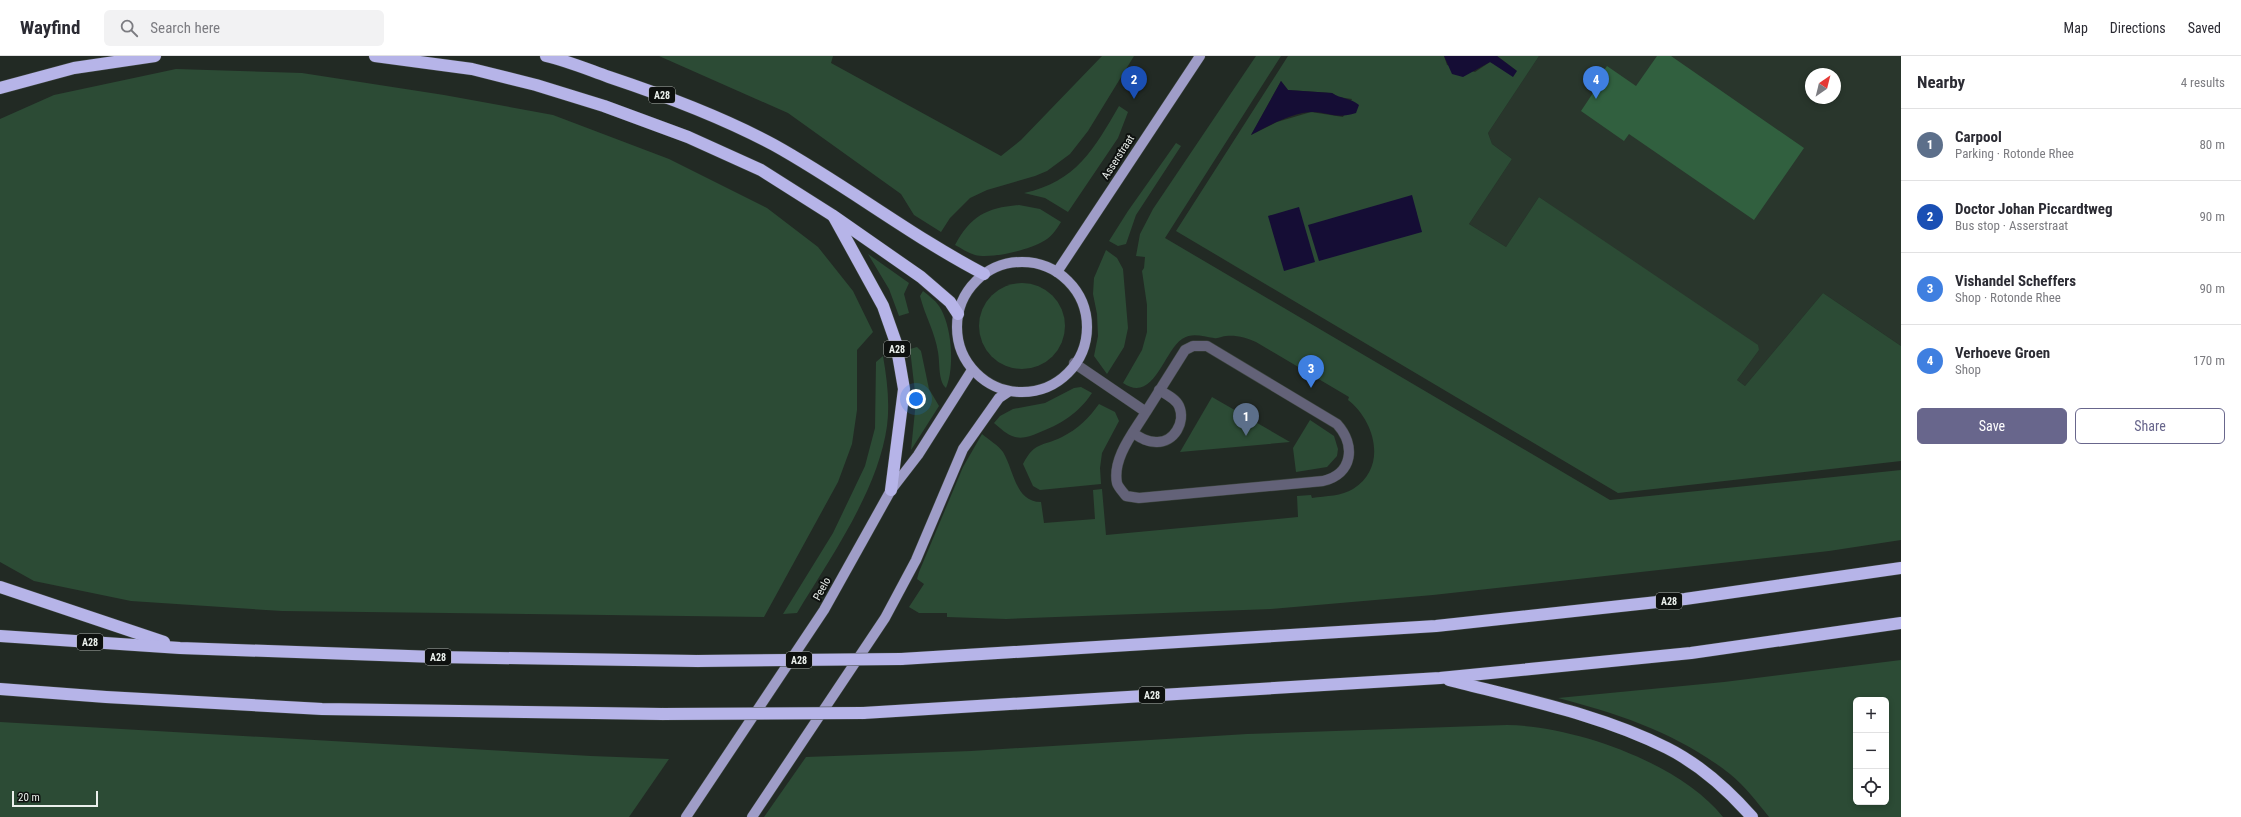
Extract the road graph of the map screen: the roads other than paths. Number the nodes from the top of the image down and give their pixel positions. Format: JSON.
{"nodes":[{"id":1,"x":155,"y":56,"type":"edge"},
{"id":2,"x":375,"y":56,"type":"edge"},
{"id":3,"x":546,"y":56,"type":"edge"},
{"id":4,"x":1200,"y":56,"type":"edge"},
{"id":5,"x":0,"y":88,"type":"edge"},
{"id":6,"x":832,"y":215,"type":"junction"},
{"id":7,"x":1057,"y":272,"type":"junction"},
{"id":8,"x":984,"y":274,"type":"junction"},
{"id":9,"x":958,"y":314,"type":"junction"},
{"id":10,"x":1074,"y":363,"type":"junction"},
{"id":11,"x":972,"y":370,"type":"junction"},
{"id":12,"x":1160,"y":390,"type":"junction"},
{"id":13,"x":1008,"y":392,"type":"junction"},
{"id":14,"x":1146,"y":412,"type":"junction"},
{"id":15,"x":1133,"y":433,"type":"junction"},
{"id":16,"x":891,"y":490,"type":"junction"},
{"id":17,"x":1901,"y":568,"type":"edge"},
{"id":18,"x":0,"y":587,"type":"edge"},
{"id":19,"x":1901,"y":623,"type":"edge"},
{"id":20,"x":0,"y":636,"type":"edge"},
{"id":21,"x":180,"y":648,"type":"junction"},
{"id":22,"x":1440,"y":678,"type":"junction"},
{"id":23,"x":0,"y":689,"type":"edge"},
{"id":24,"x":686,"y":817,"type":"edge"},
{"id":25,"x":752,"y":817,"type":"edge"},
{"id":26,"x":1752,"y":817,"type":"edge"}],
"edges":[{"from":1,"to":5,"type":"highway"},
{"from":2,"to":6,"type":"highway","number":"A28"},
{"from":3,"to":8,"type":"highway","number":"A28"},
{"from":4,"to":7,"type":"main road","name":"Asserstraat"},
{"from":6,"to":9,"type":"highway","number":"A28"},
{"from":6,"to":16,"type":"highway","number":"A28"},
{"from":7,"to":8,"type":"main road"},
{"from":7,"to":10,"type":"main road"},
{"from":8,"to":9,"type":"main road"},
{"from":9,"to":11,"type":"main road"},
{"from":10,"to":13,"type":"main road"},
{"from":10,"to":14,"type":"lane"},
{"from":11,"to":13,"type":"main road"},
{"from":11,"to":16,"type":"main road","name":"Peelo"},
{"from":12,"to":14,"type":"lane"},
{"from":12,"to":15,"type":"lane"},
{"from":12,"to":15,"type":"lane"},
{"from":13,"to":25,"type":"main road"},
{"from":14,"to":15,"type":"lane"},
{"from":16,"to":24,"type":"main road","name":"Peelo"},
{"from":17,"to":21,"type":"highway","number":"A28","bridge":true},
{"from":18,"to":21,"type":"highway","number":"A28"},
{"from":19,"to":22,"type":"highway","number":"A28"},
{"from":20,"to":21,"type":"highway","number":"A28"},
{"from":22,"to":23,"type":"highway","number":"A28","bridge":true},
{"from":22,"to":26,"type":"highway","number":"A28"}]}
